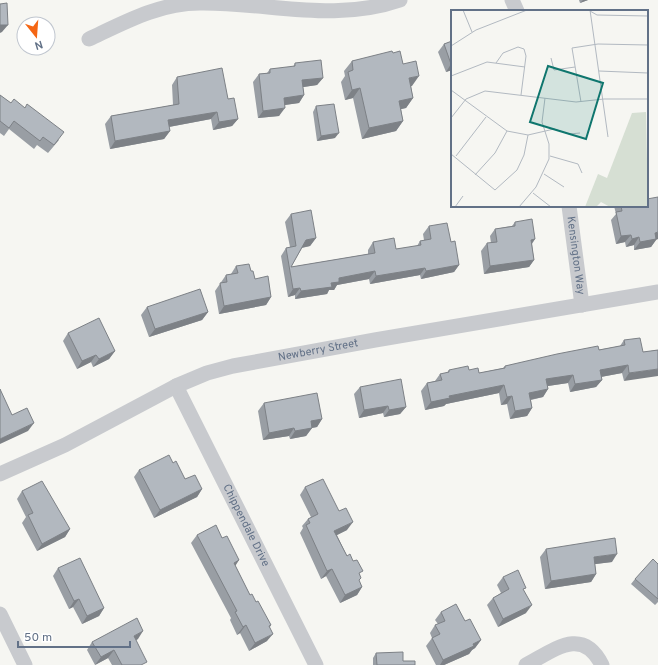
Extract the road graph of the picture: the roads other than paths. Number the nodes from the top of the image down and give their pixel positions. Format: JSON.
{"nodes":[{"id":1,"x":400,"y":0,"type":"edge"},
{"id":2,"x":512,"y":0,"type":"edge"},
{"id":3,"x":517,"y":10,"type":"edge"},
{"id":4,"x":89,"y":40,"type":"dead end"},
{"id":5,"x":569,"y":207,"type":"edge"},
{"id":6,"x":658,"y":292,"type":"edge"},
{"id":7,"x":582,"y":305,"type":"junction"},
{"id":8,"x":176,"y":386,"type":"junction"},
{"id":9,"x":0,"y":474,"type":"edge"},
{"id":10,"x":0,"y":614,"type":"edge"},
{"id":11,"x":25,"y":665,"type":"edge"},
{"id":12,"x":316,"y":665,"type":"edge"},
{"id":13,"x":526,"y":665,"type":"edge"},
{"id":14,"x":602,"y":665,"type":"edge"}],
"edges":[{"from":1,"to":4,"type":"street"},
{"from":2,"to":3,"type":"street"},
{"from":5,"to":7,"type":"street","name":"Kensington Way"},
{"from":6,"to":7,"type":"street","name":"Newberry Street"},
{"from":7,"to":8,"type":"street","name":"Newberry Street"},
{"from":8,"to":9,"type":"street","name":"Newberry Street"},
{"from":8,"to":12,"type":"street","name":"Chippendale Drive"},
{"from":10,"to":11,"type":"street"},
{"from":13,"to":14,"type":"street"}]}
